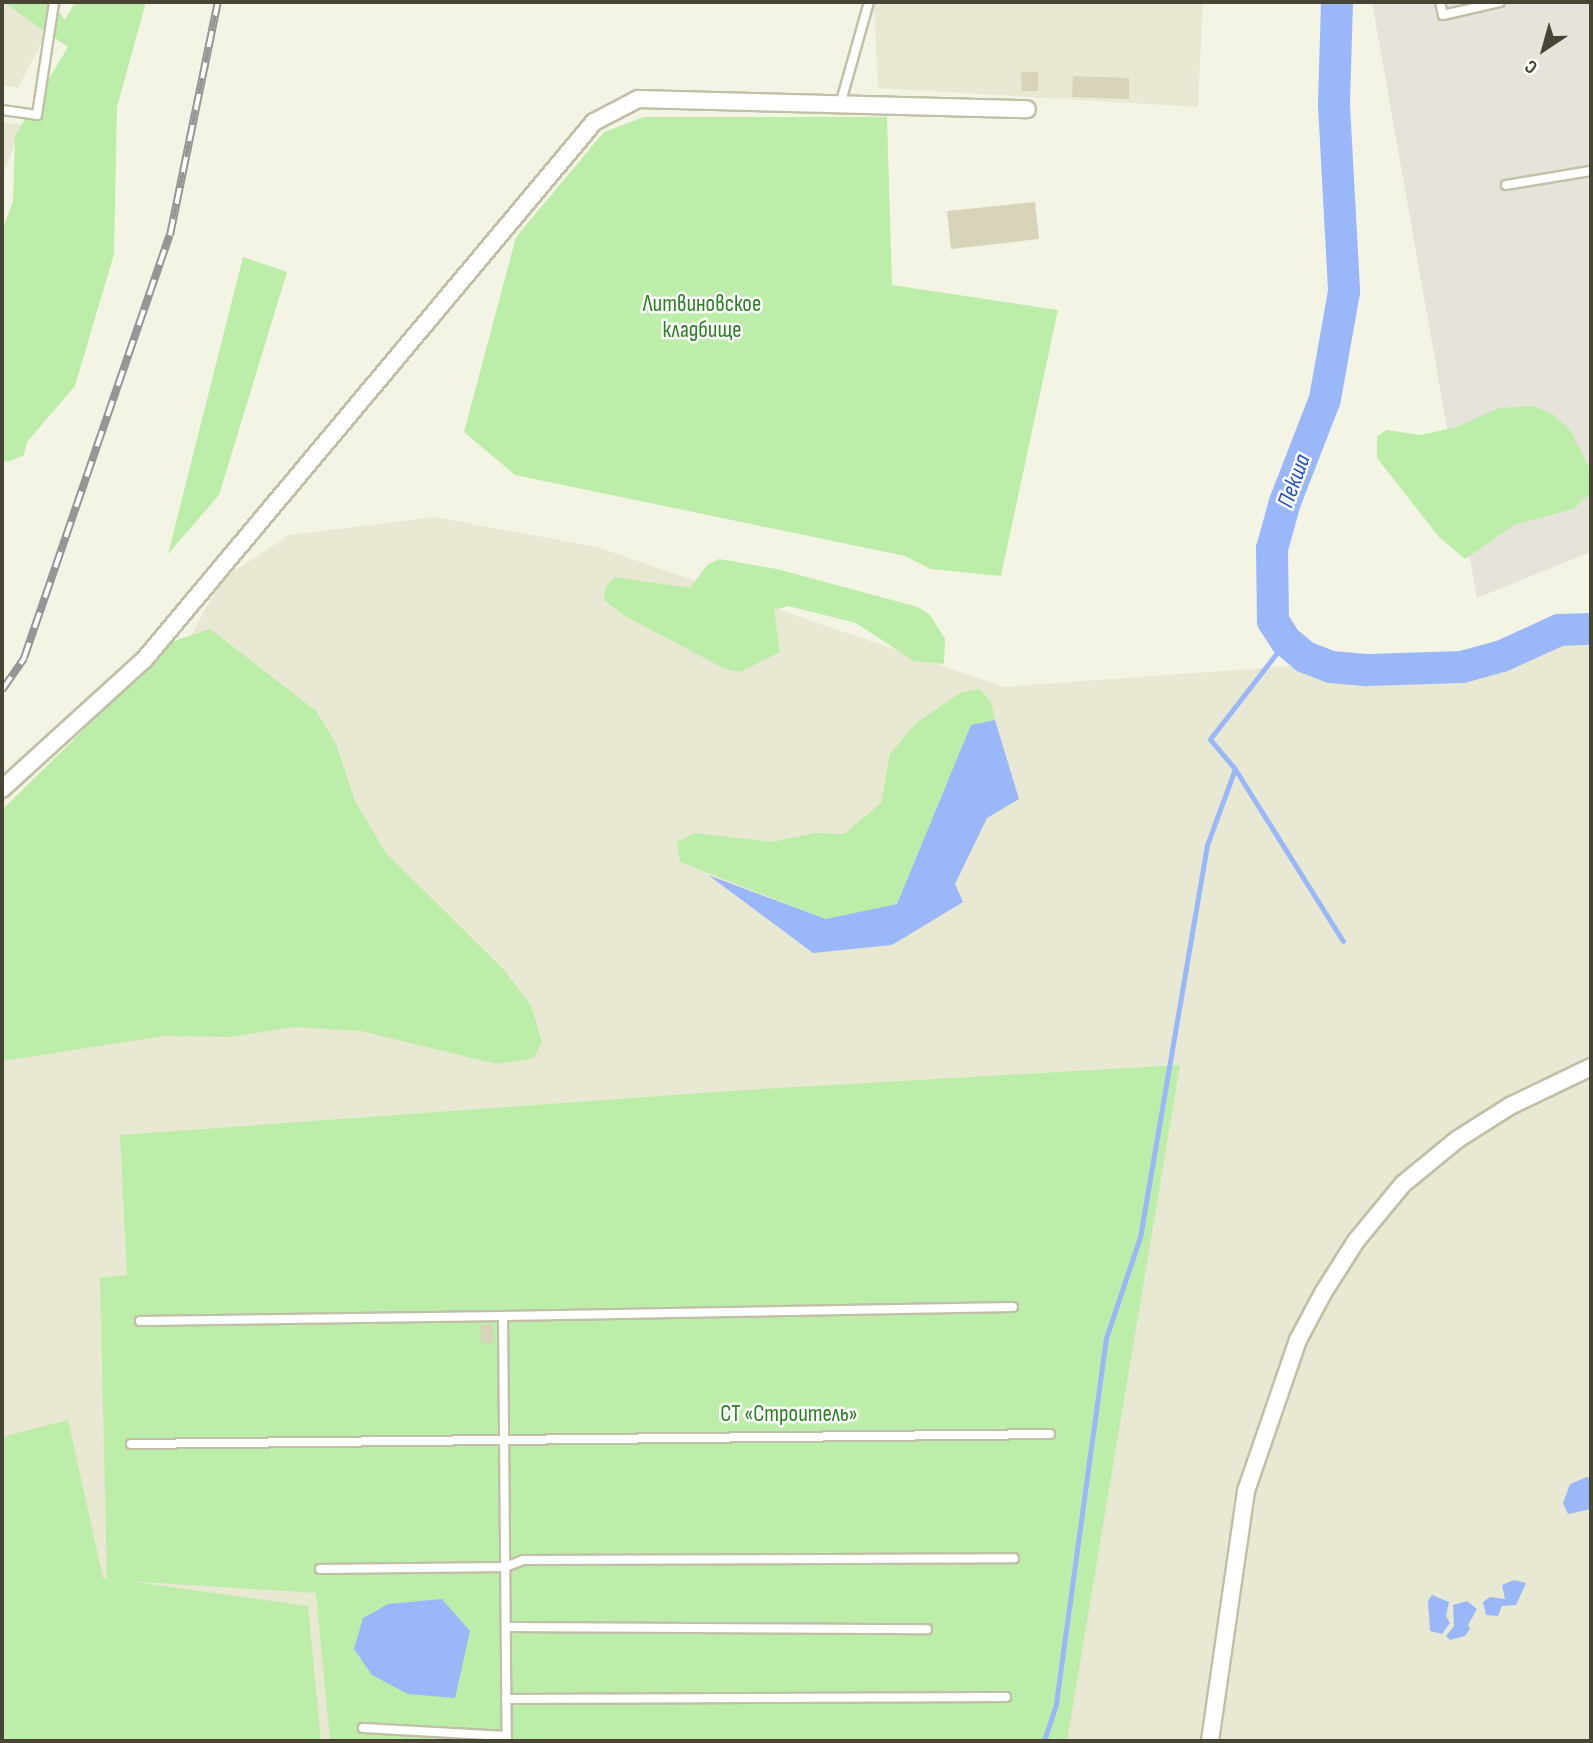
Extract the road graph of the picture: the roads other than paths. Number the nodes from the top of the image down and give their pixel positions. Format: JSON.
{"nodes":[{"id":1,"x":54,"y":2,"type":"edge"},
{"id":2,"x":869,"y":2,"type":"edge"},
{"id":3,"x":1440,"y":2,"type":"edge"},
{"id":4,"x":1500,"y":2,"type":"edge"},
{"id":5,"x":840,"y":104,"type":"junction"},
{"id":6,"x":1027,"y":109,"type":"dead end"},
{"id":7,"x":2,"y":110,"type":"edge"},
{"id":8,"x":1591,"y":171,"type":"edge"},
{"id":9,"x":1506,"y":185,"type":"dead end"},
{"id":10,"x":2,"y":789,"type":"edge"},
{"id":11,"x":1591,"y":1067,"type":"edge"},
{"id":12,"x":1013,"y":1307,"type":"dead end"},
{"id":13,"x":503,"y":1316,"type":"junction"},
{"id":14,"x":140,"y":1321,"type":"dead end"},
{"id":15,"x":1050,"y":1434,"type":"dead end"},
{"id":16,"x":504,"y":1437,"type":"junction"},
{"id":17,"x":131,"y":1444,"type":"dead end"},
{"id":18,"x":1014,"y":1558,"type":"dead end"},
{"id":19,"x":505,"y":1567,"type":"junction"},
{"id":20,"x":320,"y":1569,"type":"dead end"},
{"id":21,"x":506,"y":1627,"type":"junction"},
{"id":22,"x":927,"y":1629,"type":"dead end"},
{"id":23,"x":1006,"y":1697,"type":"dead end"},
{"id":24,"x":506,"y":1699,"type":"junction"},
{"id":25,"x":363,"y":1728,"type":"dead end"},
{"id":26,"x":507,"y":1738,"type":"edge"},
{"id":27,"x":1210,"y":1741,"type":"edge"}],
"edges":[{"from":1,"to":7,"type":"lane"},
{"from":2,"to":5,"type":"lane"},
{"from":3,"to":4,"type":"lane"},
{"from":5,"to":6,"type":"street"},
{"from":5,"to":10,"type":"street"},
{"from":8,"to":9,"type":"lane"},
{"from":11,"to":27,"type":"street"},
{"from":12,"to":13,"type":"lane"},
{"from":13,"to":14,"type":"lane"},
{"from":13,"to":16,"type":"lane"},
{"from":15,"to":16,"type":"lane"},
{"from":16,"to":17,"type":"lane"},
{"from":16,"to":19,"type":"lane"},
{"from":18,"to":19,"type":"lane"},
{"from":19,"to":20,"type":"lane"},
{"from":19,"to":21,"type":"lane"},
{"from":21,"to":22,"type":"lane"},
{"from":21,"to":24,"type":"lane"},
{"from":23,"to":24,"type":"lane"},
{"from":24,"to":26,"type":"lane"},
{"from":25,"to":26,"type":"lane"}]}
